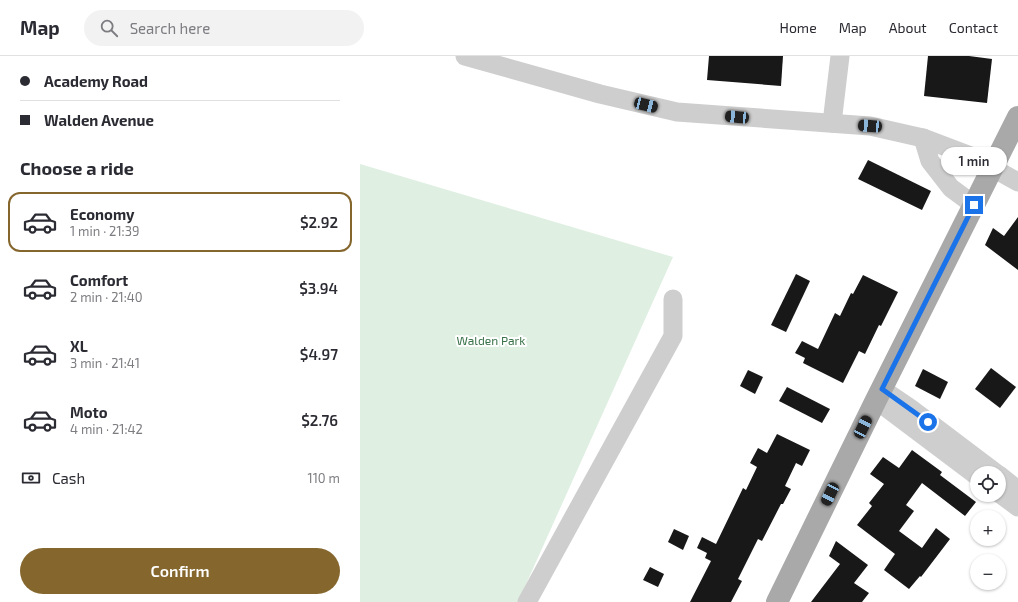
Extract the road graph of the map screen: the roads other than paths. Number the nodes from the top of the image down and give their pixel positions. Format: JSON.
{"nodes":[{"id":1,"x":465,"y":56,"type":"edge"},
{"id":2,"x":840,"y":56,"type":"edge"},
{"id":3,"x":1018,"y":117,"type":"edge"},
{"id":4,"x":832,"y":123,"type":"junction"},
{"id":5,"x":923,"y":138,"type":"junction"},
{"id":6,"x":993,"y":168,"type":"junction"},
{"id":7,"x":1018,"y":182,"type":"edge"},
{"id":8,"x":1018,"y":193,"type":"edge"},
{"id":9,"x":974,"y":205,"type":"junction"},
{"id":10,"x":673,"y":299,"type":"dead end"},
{"id":11,"x":879,"y":395,"type":"junction"},
{"id":12,"x":987,"y":466,"type":"edge"},
{"id":13,"x":970,"y":470,"type":"edge"},
{"id":14,"x":1006,"y":481,"type":"edge"},
{"id":15,"x":1018,"y":490,"type":"edge"},
{"id":16,"x":1006,"y":498,"type":"edge"},
{"id":17,"x":1018,"y":507,"type":"edge"},
{"id":18,"x":527,"y":602,"type":"edge"},
{"id":19,"x":778,"y":602,"type":"edge"}],
"edges":[{"from":1,"to":4,"type":"street"},
{"from":2,"to":4,"type":"street"},
{"from":3,"to":6,"type":"main road"},
{"from":4,"to":5,"type":"street"},
{"from":5,"to":6,"type":"street"},
{"from":5,"to":9,"type":"street"},
{"from":6,"to":7,"type":"street"},
{"from":6,"to":8,"type":"street"},
{"from":6,"to":9,"type":"main road"},
{"from":9,"to":11,"type":"main road"},
{"from":10,"to":18,"type":"street"},
{"from":11,"to":12,"type":"street"},
{"from":11,"to":13,"type":"street"},
{"from":11,"to":19,"type":"main road"},
{"from":14,"to":15,"type":"street"},
{"from":16,"to":17,"type":"street"}]}
